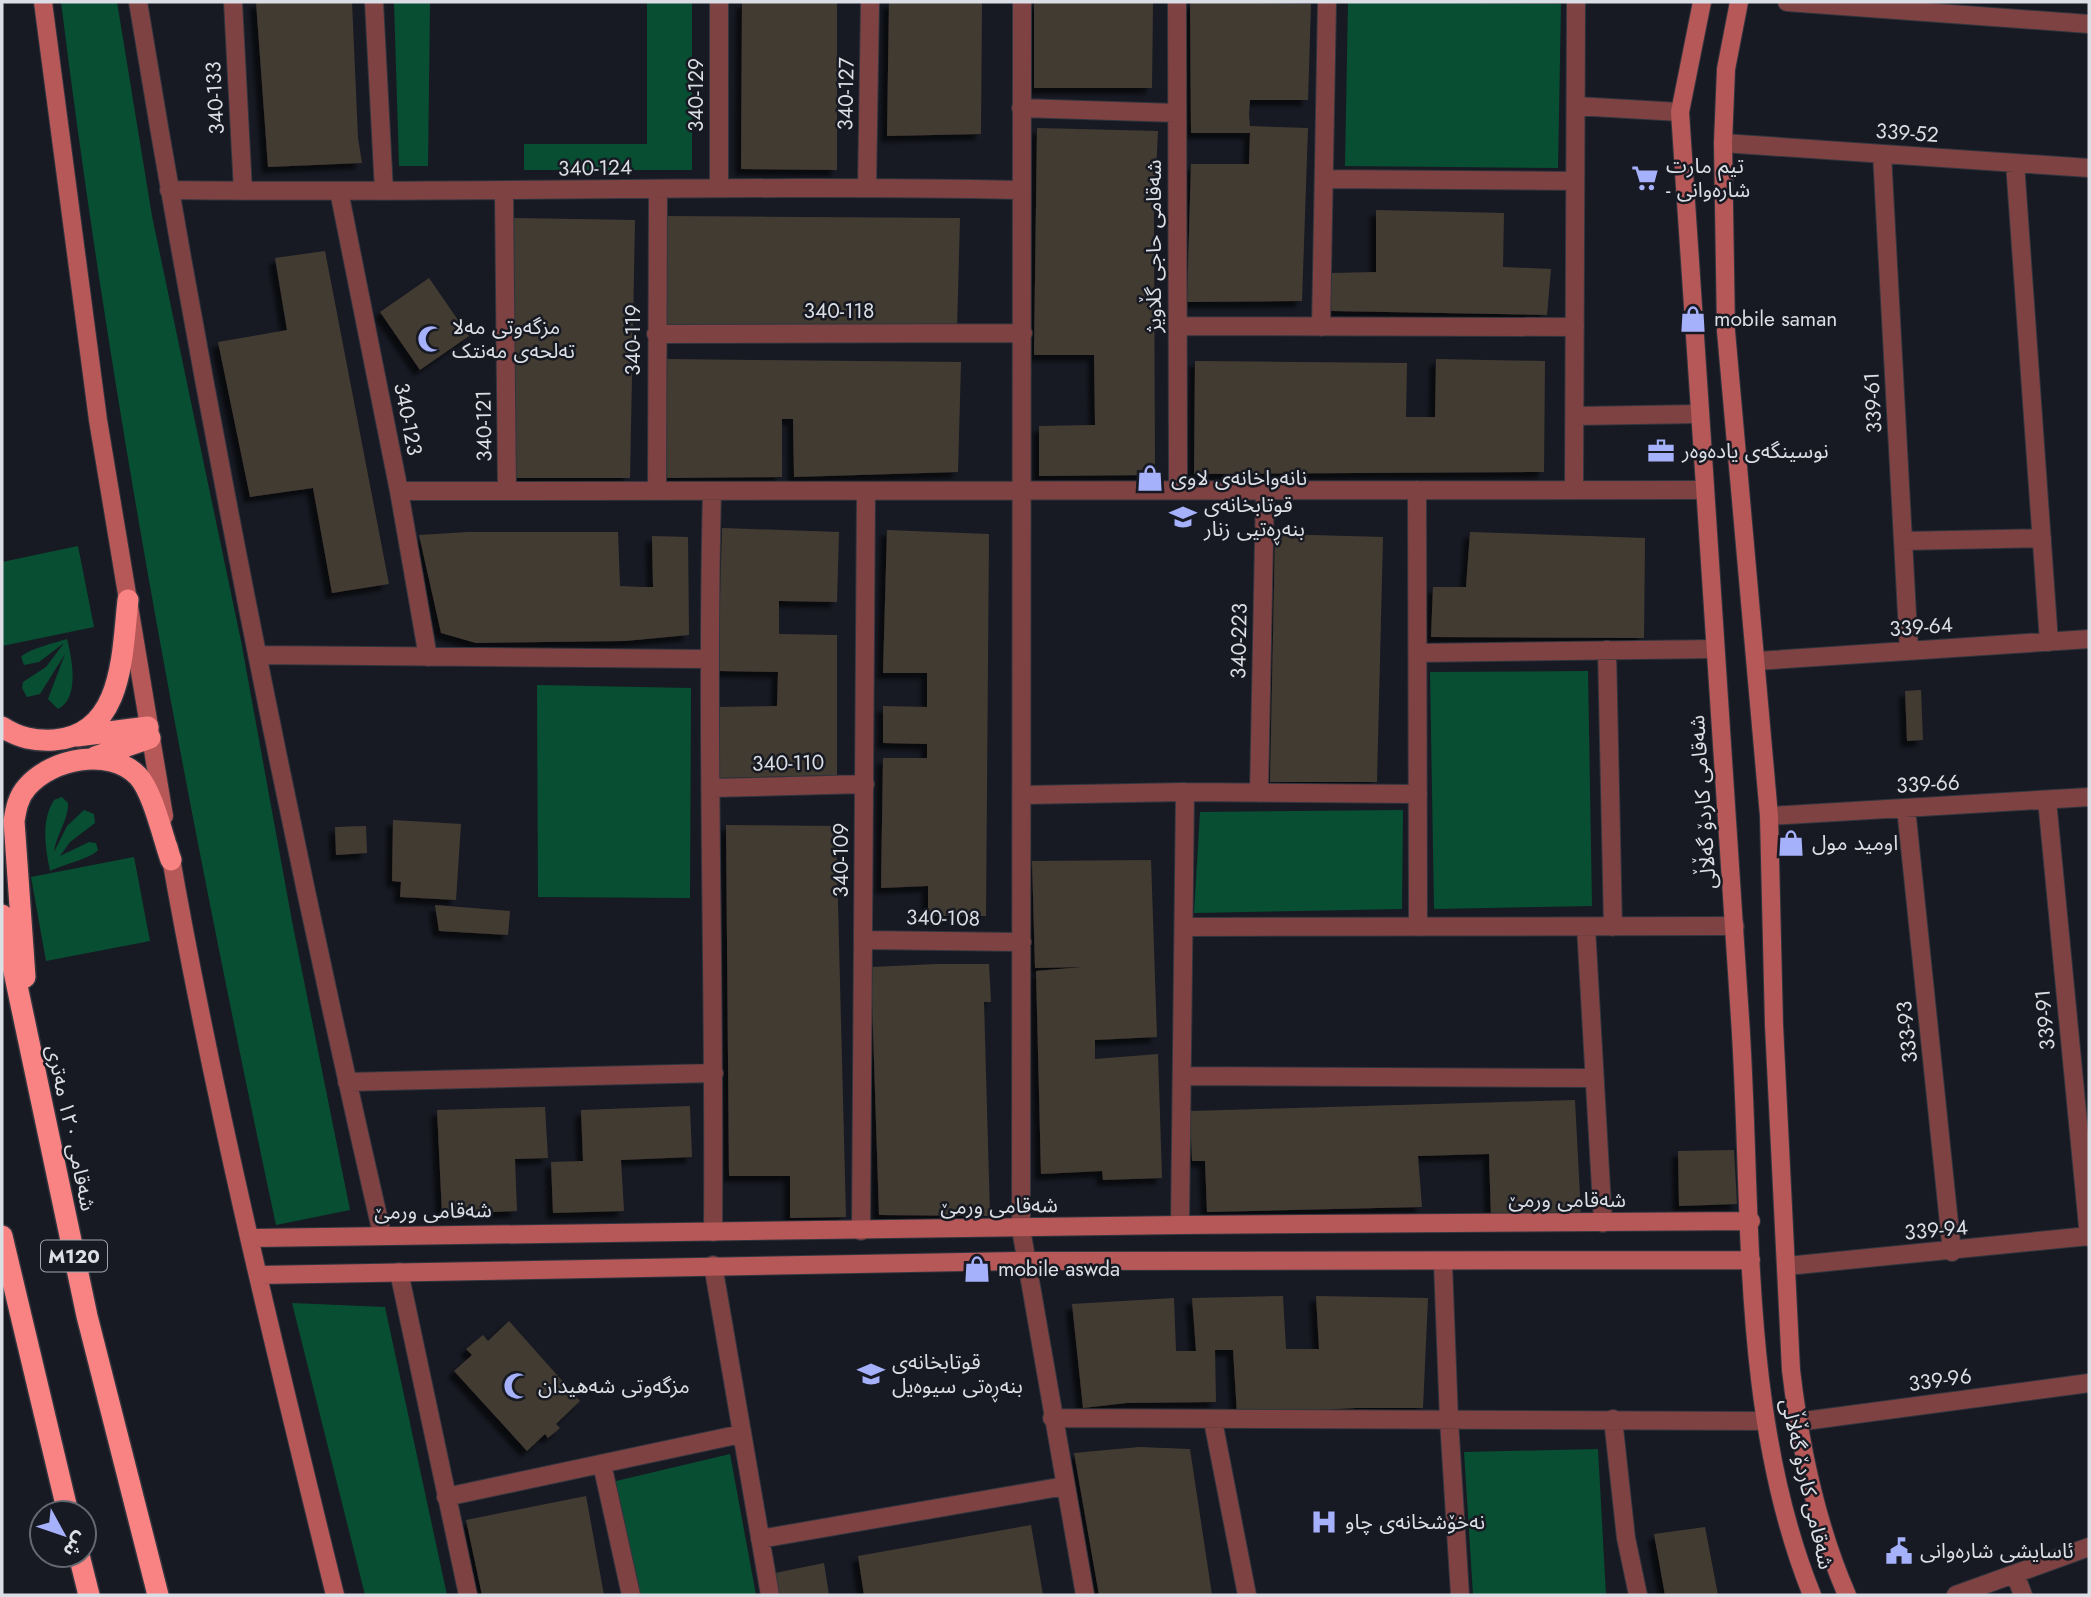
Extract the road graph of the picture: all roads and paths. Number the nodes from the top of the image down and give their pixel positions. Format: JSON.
{"nodes":[{"id":1,"x":43,"y":2,"type":"edge"},
{"id":2,"x":138,"y":2,"type":"edge"},
{"id":3,"x":233,"y":2,"type":"edge"},
{"id":4,"x":374,"y":2,"type":"edge"},
{"id":5,"x":719,"y":2,"type":"edge"},
{"id":6,"x":870,"y":2,"type":"edge"},
{"id":7,"x":1022,"y":2,"type":"edge"},
{"id":8,"x":1177,"y":2,"type":"edge"},
{"id":9,"x":1327,"y":2,"type":"edge"},
{"id":10,"x":1576,"y":2,"type":"edge"},
{"id":11,"x":1702,"y":2,"type":"edge"},
{"id":12,"x":1739,"y":2,"type":"edge"},
{"id":13,"x":1787,"y":2,"type":"edge"},
{"id":14,"x":2089,"y":24,"type":"edge"},
{"id":15,"x":1576,"y":106,"type":"junction"},
{"id":16,"x":1021,"y":108,"type":"junction"},
{"id":17,"x":1680,"y":112,"type":"junction"},
{"id":18,"x":1176,"y":113,"type":"junction"},
{"id":19,"x":1723,"y":143,"type":"junction"},
{"id":20,"x":1882,"y":154,"type":"junction"},
{"id":21,"x":2015,"y":163,"type":"junction"},
{"id":22,"x":2089,"y":168,"type":"edge"},
{"id":23,"x":1324,"y":179,"type":"junction"},
{"id":24,"x":1575,"y":181,"type":"junction"},
{"id":25,"x":719,"y":187,"type":"junction"},
{"id":26,"x":867,"y":187,"type":"junction"},
{"id":27,"x":658,"y":189,"type":"junction"},
{"id":28,"x":169,"y":190,"type":"junction"},
{"id":29,"x":1022,"y":190,"type":"junction"},
{"id":30,"x":243,"y":191,"type":"junction"},
{"id":31,"x":339,"y":191,"type":"junction"},
{"id":32,"x":384,"y":191,"type":"junction"},
{"id":33,"x":504,"y":192,"type":"junction"},
{"id":34,"x":1178,"y":326,"type":"junction"},
{"id":35,"x":1321,"y":327,"type":"junction"},
{"id":36,"x":1575,"y":327,"type":"junction"},
{"id":37,"x":1023,"y":333,"type":"junction"},
{"id":38,"x":656,"y":334,"type":"junction"},
{"id":39,"x":1700,"y":414,"type":"junction"},
{"id":40,"x":1575,"y":416,"type":"junction"},
{"id":41,"x":1023,"y":490,"type":"junction"},
{"id":42,"x":1178,"y":490,"type":"junction"},
{"id":43,"x":1265,"y":490,"type":"junction"},
{"id":44,"x":1418,"y":490,"type":"junction"},
{"id":45,"x":1574,"y":490,"type":"junction"},
{"id":46,"x":1705,"y":490,"type":"junction"},
{"id":47,"x":399,"y":491,"type":"junction"},
{"id":48,"x":507,"y":491,"type":"junction"},
{"id":49,"x":657,"y":491,"type":"junction"},
{"id":50,"x":712,"y":491,"type":"junction"},
{"id":51,"x":866,"y":491,"type":"junction"},
{"id":52,"x":2042,"y":538,"type":"junction"},
{"id":53,"x":1904,"y":541,"type":"junction"},
{"id":54,"x":128,"y":600,"type":"junction"},
{"id":55,"x":2089,"y":639,"type":"edge"},
{"id":56,"x":2049,"y":642,"type":"junction"},
{"id":57,"x":1715,"y":649,"type":"junction"},
{"id":58,"x":1607,"y":650,"type":"junction"},
{"id":59,"x":1909,"y":651,"type":"junction"},
{"id":60,"x":1418,"y":653,"type":"junction"},
{"id":61,"x":259,"y":655,"type":"junction"},
{"id":62,"x":428,"y":657,"type":"junction"},
{"id":63,"x":708,"y":659,"type":"junction"},
{"id":64,"x":1756,"y":661,"type":"junction"},
{"id":65,"x":2,"y":727,"type":"edge"},
{"id":66,"x":149,"y":732,"type":"junction"},
{"id":67,"x":67,"y":738,"type":"junction"},
{"id":68,"x":89,"y":759,"type":"junction"},
{"id":69,"x":865,"y":784,"type":"junction"},
{"id":70,"x":712,"y":788,"type":"junction"},
{"id":71,"x":1185,"y":792,"type":"junction"},
{"id":72,"x":1259,"y":793,"type":"junction"},
{"id":73,"x":1418,"y":794,"type":"junction"},
{"id":74,"x":1023,"y":795,"type":"junction"},
{"id":75,"x":2089,"y":797,"type":"edge"},
{"id":76,"x":2047,"y":800,"type":"junction"},
{"id":77,"x":1906,"y":808,"type":"junction"},
{"id":78,"x":1769,"y":816,"type":"junction"},
{"id":79,"x":171,"y":860,"type":"junction"},
{"id":80,"x":2,"y":915,"type":"edge"},
{"id":81,"x":1735,"y":926,"type":"junction"},
{"id":82,"x":1184,"y":927,"type":"junction"},
{"id":83,"x":1418,"y":927,"type":"junction"},
{"id":84,"x":1586,"y":927,"type":"junction"},
{"id":85,"x":1613,"y":927,"type":"junction"},
{"id":86,"x":864,"y":940,"type":"junction"},
{"id":87,"x":1022,"y":942,"type":"junction"},
{"id":88,"x":1774,"y":1025,"type":"junction"},
{"id":89,"x":1741,"y":1028,"type":"junction"},
{"id":90,"x":30,"y":1059,"type":"junction"},
{"id":91,"x":714,"y":1073,"type":"junction"},
{"id":92,"x":1182,"y":1076,"type":"junction"},
{"id":93,"x":1594,"y":1077,"type":"junction"},
{"id":94,"x":347,"y":1082,"type":"junction"},
{"id":95,"x":1751,"y":1222,"type":"junction"},
{"id":96,"x":1603,"y":1223,"type":"junction"},
{"id":97,"x":1180,"y":1225,"type":"junction"},
{"id":98,"x":1021,"y":1230,"type":"junction"},
{"id":99,"x":861,"y":1231,"type":"junction"},
{"id":100,"x":713,"y":1232,"type":"junction"},
{"id":101,"x":382,"y":1234,"type":"junction"},
{"id":102,"x":2,"y":1236,"type":"edge"},
{"id":103,"x":2089,"y":1237,"type":"edge"},
{"id":104,"x":249,"y":1238,"type":"junction"},
{"id":105,"x":1952,"y":1252,"type":"junction"},
{"id":106,"x":1751,"y":1260,"type":"junction"},
{"id":107,"x":1024,"y":1261,"type":"junction"},
{"id":108,"x":1443,"y":1263,"type":"junction"},
{"id":109,"x":713,"y":1265,"type":"junction"},
{"id":110,"x":1787,"y":1266,"type":"junction"},
{"id":111,"x":399,"y":1272,"type":"junction"},
{"id":112,"x":259,"y":1275,"type":"junction"},
{"id":113,"x":2089,"y":1383,"type":"edge"},
{"id":114,"x":1052,"y":1418,"type":"junction"},
{"id":115,"x":1613,"y":1419,"type":"junction"},
{"id":116,"x":1213,"y":1420,"type":"junction"},
{"id":117,"x":1448,"y":1420,"type":"junction"},
{"id":118,"x":1764,"y":1422,"type":"junction"},
{"id":119,"x":1797,"y":1422,"type":"junction"},
{"id":120,"x":741,"y":1434,"type":"junction"},
{"id":121,"x":602,"y":1464,"type":"junction"},
{"id":122,"x":1065,"y":1486,"type":"junction"},
{"id":123,"x":446,"y":1497,"type":"junction"},
{"id":124,"x":65,"y":1499,"type":"edge"},
{"id":125,"x":760,"y":1539,"type":"junction"},
{"id":126,"x":2089,"y":1547,"type":"edge"},
{"id":127,"x":82,"y":1569,"type":"edge"},
{"id":128,"x":2015,"y":1574,"type":"junction"},
{"id":129,"x":89,"y":1595,"type":"edge"},
{"id":130,"x":158,"y":1595,"type":"edge"},
{"id":131,"x":335,"y":1595,"type":"edge"},
{"id":132,"x":468,"y":1595,"type":"edge"},
{"id":133,"x":631,"y":1595,"type":"edge"},
{"id":134,"x":771,"y":1595,"type":"edge"},
{"id":135,"x":1085,"y":1595,"type":"edge"},
{"id":136,"x":1247,"y":1595,"type":"edge"},
{"id":137,"x":1460,"y":1595,"type":"edge"},
{"id":138,"x":1638,"y":1595,"type":"edge"},
{"id":139,"x":1812,"y":1595,"type":"edge"},
{"id":140,"x":1847,"y":1595,"type":"edge"},
{"id":141,"x":1956,"y":1595,"type":"edge"},
{"id":142,"x":2023,"y":1595,"type":"edge"}],
"edges":[{"from":1,"to":54,"type":"street"},
{"from":2,"to":28,"type":"street"},
{"from":3,"to":30,"type":"street","name":"340-133"},
{"from":4,"to":32,"type":"street"},
{"from":5,"to":25,"type":"street","name":"340-129"},
{"from":6,"to":26,"type":"street","name":"340-127"},
{"from":7,"to":16,"type":"street"},
{"from":8,"to":18,"type":"street","name":"شەقامی حاجی گڵاویژ"},
{"from":9,"to":23,"type":"street"},
{"from":10,"to":15,"type":"street"},
{"from":11,"to":17,"type":"street","name":"شەقامی کاردۆ گەڵاڵی"},
{"from":12,"to":19,"type":"street","name":"شەقامی کاردۆ گەڵاڵی"},
{"from":13,"to":14,"type":"street"},
{"from":15,"to":17,"type":"street"},
{"from":15,"to":24,"type":"street"},
{"from":16,"to":18,"type":"street"},
{"from":16,"to":29,"type":"street"},
{"from":17,"to":39,"type":"street","name":"شەقامی کاردۆ گەڵاڵی"},
{"from":18,"to":34,"type":"street","name":"شەقامی حاجی گڵاویژ"},
{"from":19,"to":20,"type":"street","name":"339-52"},
{"from":19,"to":64,"type":"street","name":"شەقامی کاردۆ گەڵاڵی"},
{"from":20,"to":21,"type":"street","name":"339-52"},
{"from":20,"to":53,"type":"street","name":"339-61"},
{"from":21,"to":22,"type":"street","name":"339-52"},
{"from":21,"to":52,"type":"street"},
{"from":23,"to":24,"type":"street"},
{"from":23,"to":35,"type":"street"},
{"from":24,"to":36,"type":"street"},
{"from":25,"to":26,"type":"street","name":"340-124"},
{"from":25,"to":27,"type":"street","name":"340-124"},
{"from":26,"to":29,"type":"street","name":"340-124"},
{"from":27,"to":33,"type":"street","name":"340-124"},
{"from":27,"to":38,"type":"street","name":"340-119"},
{"from":28,"to":30,"type":"street","name":"340-124"},
{"from":28,"to":61,"type":"street"},
{"from":29,"to":37,"type":"street"},
{"from":30,"to":31,"type":"street","name":"340-124"},
{"from":31,"to":32,"type":"street","name":"340-124"},
{"from":31,"to":47,"type":"street","name":"340-123"},
{"from":32,"to":33,"type":"street","name":"340-124"},
{"from":33,"to":48,"type":"street","name":"340-121"},
{"from":34,"to":35,"type":"street"},
{"from":34,"to":42,"type":"street","name":"شەقامی حاجی گڵاویژ"},
{"from":35,"to":36,"type":"street"},
{"from":36,"to":40,"type":"street"},
{"from":37,"to":38,"type":"street","name":"340-118"},
{"from":37,"to":41,"type":"street"},
{"from":38,"to":49,"type":"street","name":"340-119"},
{"from":39,"to":40,"type":"street"},
{"from":39,"to":46,"type":"street","name":"شەقامی کاردۆ گەڵاڵی"},
{"from":40,"to":45,"type":"street"},
{"from":41,"to":42,"type":"street"},
{"from":41,"to":51,"type":"street"},
{"from":41,"to":74,"type":"street"},
{"from":42,"to":43,"type":"street"},
{"from":43,"to":44,"type":"street"},
{"from":43,"to":72,"type":"street","name":"340-223"},
{"from":44,"to":45,"type":"street"},
{"from":44,"to":60,"type":"street"},
{"from":45,"to":46,"type":"street"},
{"from":46,"to":57,"type":"street","name":"شەقامی کاردۆ گەڵاڵی"},
{"from":47,"to":48,"type":"street"},
{"from":47,"to":62,"type":"street","name":"340-123"},
{"from":48,"to":49,"type":"street"},
{"from":49,"to":50,"type":"street"},
{"from":50,"to":51,"type":"street"},
{"from":50,"to":63,"type":"street"},
{"from":51,"to":69,"type":"street","name":"340-109"},
{"from":52,"to":53,"type":"street"},
{"from":52,"to":56,"type":"street"},
{"from":53,"to":59,"type":"street","name":"339-61"},
{"from":54,"to":66,"type":"street"},
{"from":54,"to":67,"type":"highway"},
{"from":55,"to":56,"type":"street","name":"339-64"},
{"from":56,"to":59,"type":"street","name":"339-64"},
{"from":57,"to":58,"type":"street"},
{"from":57,"to":81,"type":"street","name":"شەقامی کاردۆ گەڵاڵی"},
{"from":58,"to":60,"type":"street"},
{"from":58,"to":85,"type":"street"},
{"from":59,"to":64,"type":"street","name":"339-64"},
{"from":60,"to":73,"type":"street"},
{"from":61,"to":62,"type":"street"},
{"from":61,"to":94,"type":"street"},
{"from":62,"to":63,"type":"street"},
{"from":63,"to":70,"type":"street"},
{"from":64,"to":78,"type":"street","name":"شەقامی کاردۆ گەڵاڵی"},
{"from":65,"to":67,"type":"highway"},
{"from":66,"to":67,"type":"highway"},
{"from":66,"to":68,"type":"highway"},
{"from":66,"to":79,"type":"street"},
{"from":68,"to":79,"type":"highway"},
{"from":68,"to":90,"type":"highway"},
{"from":69,"to":70,"type":"street","name":"340-110"},
{"from":69,"to":86,"type":"street","name":"340-109"},
{"from":70,"to":91,"type":"street"},
{"from":71,"to":72,"type":"street"},
{"from":71,"to":74,"type":"street"},
{"from":71,"to":82,"type":"street"},
{"from":72,"to":73,"type":"street"},
{"from":73,"to":83,"type":"street"},
{"from":74,"to":87,"type":"street"},
{"from":75,"to":76,"type":"street","name":"339-66"},
{"from":76,"to":77,"type":"street","name":"339-66"},
{"from":76,"to":103,"type":"street","name":"339-91"},
{"from":77,"to":78,"type":"street","name":"339-66"},
{"from":77,"to":105,"type":"street","name":"333-93"},
{"from":78,"to":88,"type":"street","name":"شەقامی کاردۆ گەڵاڵی"},
{"from":79,"to":104,"type":"street"},
{"from":80,"to":90,"type":"highway","name":"شەقامی ١٢٠ مەتری","number":"M120"},
{"from":81,"to":85,"type":"street"},
{"from":81,"to":89,"type":"street","name":"شەقامی کاردۆ گەڵاڵی"},
{"from":82,"to":83,"type":"street"},
{"from":82,"to":92,"type":"street"},
{"from":83,"to":84,"type":"street"},
{"from":84,"to":85,"type":"street"},
{"from":84,"to":93,"type":"street"},
{"from":86,"to":87,"type":"street","name":"340-108"},
{"from":86,"to":99,"type":"street","name":"340-109"},
{"from":87,"to":98,"type":"street"},
{"from":88,"to":89,"type":"street"},
{"from":88,"to":110,"type":"street","name":"شەقامی کاردۆ گەڵاڵی"},
{"from":89,"to":95,"type":"street","name":"شەقامی کاردۆ گەڵاڵی"},
{"from":90,"to":130,"type":"highway","name":"شەقامی ١٢٠ مەتری","number":"M120"},
{"from":91,"to":94,"type":"street"},
{"from":91,"to":100,"type":"street"},
{"from":92,"to":93,"type":"street"},
{"from":92,"to":97,"type":"street"},
{"from":93,"to":96,"type":"street"},
{"from":94,"to":101,"type":"street"},
{"from":95,"to":96,"type":"street","name":"شەقامی ورمێ"},
{"from":95,"to":106,"type":"street","name":"شەقامی کاردۆ گەڵاڵی"},
{"from":96,"to":97,"type":"street","name":"شەقامی ورمێ"},
{"from":97,"to":98,"type":"street","name":"شەقامی ورمێ"},
{"from":98,"to":99,"type":"street","name":"شەقامی ورمێ"},
{"from":98,"to":107,"type":"street"},
{"from":99,"to":100,"type":"street","name":"شەقامی ورمێ"},
{"from":100,"to":101,"type":"street","name":"شەقامی ورمێ"},
{"from":101,"to":104,"type":"street","name":"شەقامی ورمێ"},
{"from":102,"to":124,"type":"highway","number":"M120"},
{"from":103,"to":105,"type":"street","name":"339-94"},
{"from":104,"to":112,"type":"street"},
{"from":105,"to":110,"type":"street","name":"339-94"},
{"from":106,"to":108,"type":"street"},
{"from":106,"to":118,"type":"street","name":"شەقامی کاردۆ گەڵاڵی"},
{"from":107,"to":108,"type":"street"},
{"from":107,"to":109,"type":"street"},
{"from":107,"to":114,"type":"street"},
{"from":108,"to":117,"type":"street"},
{"from":109,"to":111,"type":"street"},
{"from":109,"to":120,"type":"street"},
{"from":110,"to":119,"type":"street","name":"شەقامی کاردۆ گەڵاڵی"},
{"from":111,"to":112,"type":"street"},
{"from":111,"to":123,"type":"street"},
{"from":112,"to":131,"type":"street"},
{"from":113,"to":119,"type":"street","name":"339-96"},
{"from":114,"to":116,"type":"street"},
{"from":114,"to":122,"type":"street"},
{"from":115,"to":117,"type":"street"},
{"from":115,"to":118,"type":"street"},
{"from":115,"to":138,"type":"street"},
{"from":116,"to":117,"type":"street"},
{"from":116,"to":136,"type":"street"},
{"from":117,"to":137,"type":"street"},
{"from":118,"to":139,"type":"street","name":"شەقامی کاردۆ گەڵاڵی"},
{"from":119,"to":140,"type":"street","name":"شەقامی کاردۆ گەڵاڵی"},
{"from":120,"to":121,"type":"street"},
{"from":120,"to":125,"type":"street"},
{"from":121,"to":123,"type":"street"},
{"from":121,"to":133,"type":"street"},
{"from":122,"to":125,"type":"street"},
{"from":122,"to":135,"type":"street"},
{"from":123,"to":132,"type":"street"},
{"from":125,"to":134,"type":"street"},
{"from":126,"to":128,"type":"street"},
{"from":127,"to":129,"type":"highway"},
{"from":128,"to":141,"type":"street"},
{"from":128,"to":142,"type":"street"}]}
